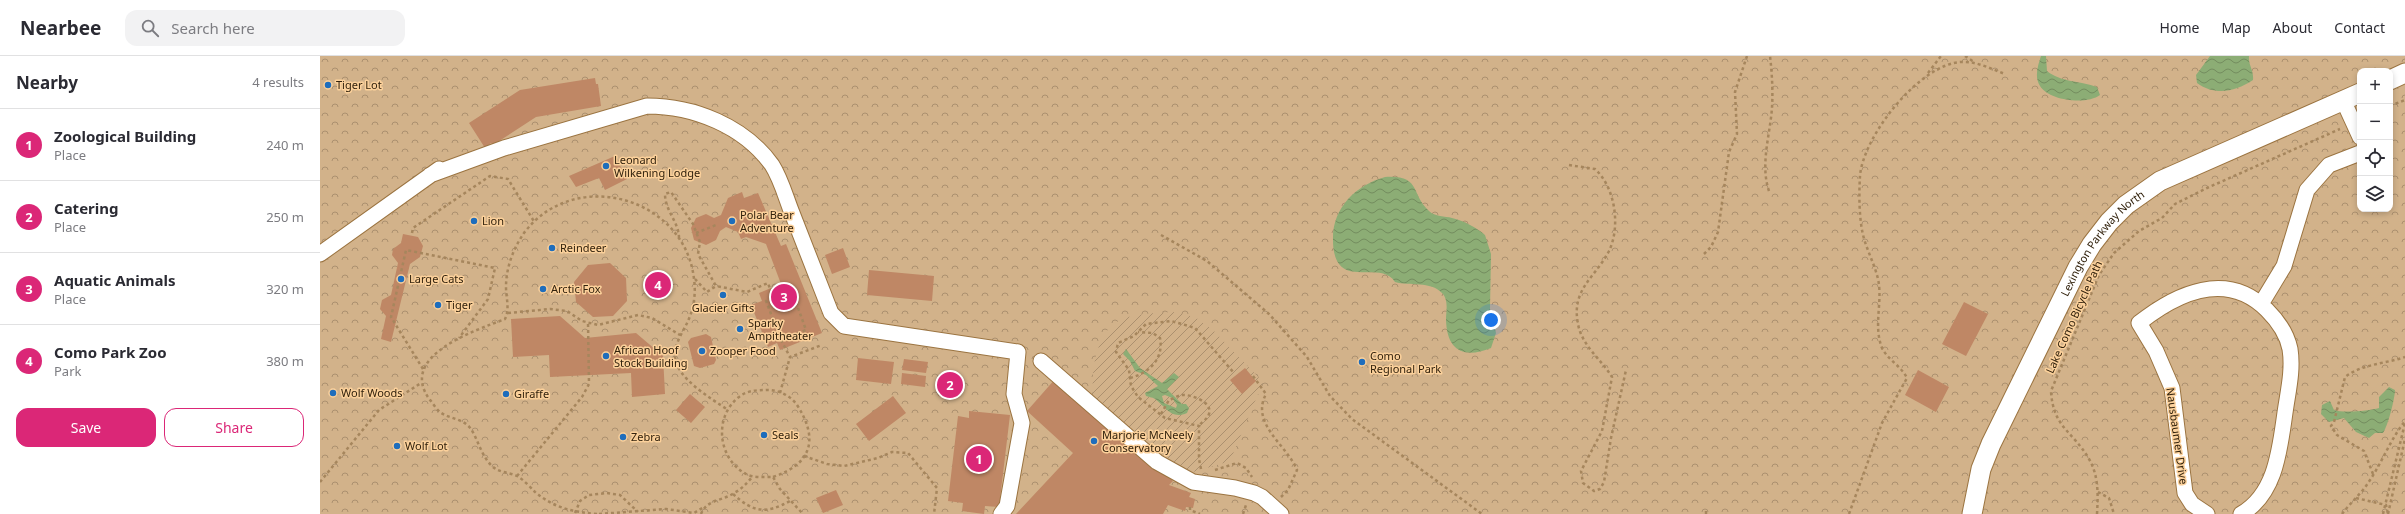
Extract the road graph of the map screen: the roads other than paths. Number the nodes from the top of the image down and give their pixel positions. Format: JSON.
{"nodes":[{"id":1,"x":2405,"y":73,"type":"edge"},
{"id":2,"x":2393,"y":79,"type":"edge"},
{"id":3,"x":2352,"y":97,"type":"edge"},
{"id":4,"x":2357,"y":130,"type":"edge"},
{"id":5,"x":459,"y":154,"type":"dead end"},
{"id":6,"x":2357,"y":154,"type":"edge"},
{"id":7,"x":430,"y":175,"type":"junction"},
{"id":8,"x":320,"y":254,"type":"edge"},
{"id":9,"x":2261,"y":304,"type":"junction"},
{"id":10,"x":1041,"y":361,"type":"dead end"},
{"id":11,"x":1276,"y":510,"type":"edge"},
{"id":12,"x":1001,"y":514,"type":"edge"},
{"id":13,"x":1972,"y":514,"type":"edge"},
{"id":14,"x":2207,"y":514,"type":"edge"},
{"id":15,"x":2241,"y":514,"type":"edge"}],
"edges":[{"from":1,"to":2,"type":"main road"},
{"from":3,"to":4,"type":"lane"},
{"from":3,"to":13,"type":"main road","name":"Lexington Parkway North"},
{"from":5,"to":7,"type":"lane"},
{"from":6,"to":9,"type":"lane"},
{"from":7,"to":8,"type":"lane"},
{"from":7,"to":12,"type":"lane"},
{"from":9,"to":14,"type":"lane","name":"Nausbaumer Drive"},
{"from":9,"to":15,"type":"lane","name":"Nausbaumer Drive"},
{"from":10,"to":11,"type":"lane"}]}
